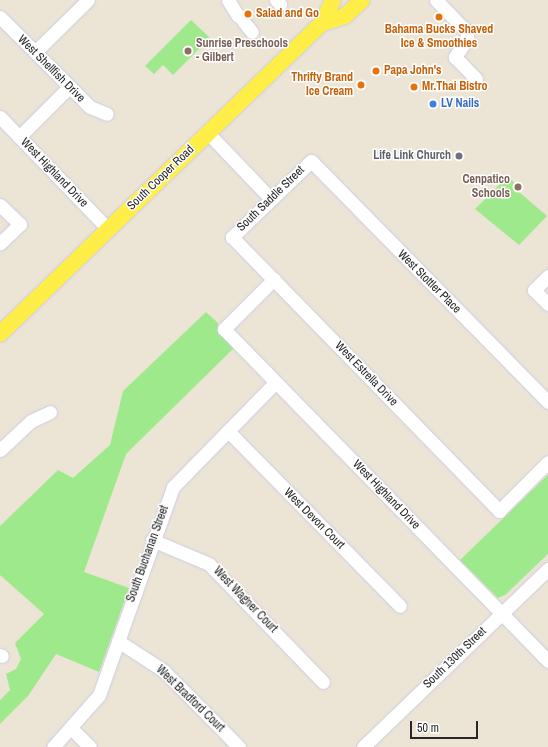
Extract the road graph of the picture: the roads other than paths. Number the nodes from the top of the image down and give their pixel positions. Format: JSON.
{"nodes":[{"id":1,"x":88,"y":0,"type":"edge"},
{"id":2,"x":228,"y":0,"type":"edge"},
{"id":3,"x":333,"y":0,"type":"edge"},
{"id":4,"x":362,"y":0,"type":"edge"},
{"id":5,"x":436,"y":0,"type":"edge"},
{"id":6,"x":0,"y":17,"type":"edge"},
{"id":7,"x":322,"y":23,"type":"junction"},
{"id":8,"x":252,"y":32,"type":"dead end"},
{"id":9,"x":35,"y":52,"type":"junction"},
{"id":10,"x":476,"y":79,"type":"dead end"},
{"id":11,"x":69,"y":87,"type":"junction"},
{"id":12,"x":107,"y":114,"type":"dead end"},
{"id":13,"x":0,"y":117,"type":"edge"},
{"id":14,"x":208,"y":133,"type":"junction"},
{"id":15,"x":19,"y":137,"type":"junction"},
{"id":16,"x":310,"y":161,"type":"joint"},
{"id":17,"x":271,"y":199,"type":"junction"},
{"id":18,"x":0,"y":204,"type":"edge"},
{"id":19,"x":108,"y":229,"type":"junction"},
{"id":20,"x":232,"y":237,"type":"joint"},
{"id":21,"x":0,"y":243,"type":"edge"},
{"id":22,"x":548,"y":276,"type":"edge"},
{"id":23,"x":274,"y":279,"type":"junction"},
{"id":24,"x":548,"y":304,"type":"edge"},
{"id":25,"x":0,"y":334,"type":"edge"},
{"id":26,"x":275,"y":383,"type":"junction"},
{"id":27,"x":548,"y":402,"type":"edge"},
{"id":28,"x":50,"y":412,"type":"dead end"},
{"id":29,"x":228,"y":431,"type":"junction"},
{"id":30,"x":0,"y":450,"type":"edge"},
{"id":31,"x":548,"y":462,"type":"edge"},
{"id":32,"x":152,"y":540,"type":"junction"},
{"id":33,"x":548,"y":569,"type":"edge"},
{"id":34,"x":400,"y":606,"type":"dead end"},
{"id":35,"x":501,"y":614,"type":"junction"},
{"id":36,"x":118,"y":641,"type":"junction"},
{"id":37,"x":548,"y":661,"type":"edge"},
{"id":38,"x":323,"y":682,"type":"dead end"},
{"id":39,"x":72,"y":729,"type":"junction"},
{"id":40,"x":53,"y":747,"type":"edge"},
{"id":41,"x":90,"y":747,"type":"edge"},
{"id":42,"x":239,"y":747,"type":"edge"},
{"id":43,"x":363,"y":747,"type":"edge"}],
"edges":[{"from":1,"to":9,"type":"street"},
{"from":2,"to":8,"type":"street"},
{"from":3,"to":7,"type":"main road","name":"South Cooper Road"},
{"from":4,"to":7,"type":"main road","name":"South Cooper Road"},
{"from":5,"to":10,"type":"street"},
{"from":6,"to":9,"type":"street","name":"West Shellfish Drive"},
{"from":7,"to":14,"type":"main road","name":"South Cooper Road"},
{"from":9,"to":11,"type":"street","name":"West Shellfish Drive"},
{"from":11,"to":12,"type":"street","name":"West Shellfish Drive"},
{"from":11,"to":15,"type":"street"},
{"from":13,"to":15,"type":"street","name":"West Highland Drive"},
{"from":14,"to":17,"type":"street"},
{"from":14,"to":19,"type":"main road","name":"South Cooper Road"},
{"from":15,"to":19,"type":"street","name":"West Highland Drive"},
{"from":16,"to":17,"type":"street","name":"South Saddle Street"},
{"from":16,"to":27,"type":"street","name":"West Stottler Place"},
{"from":17,"to":20,"type":"street","name":"South Saddle Street"},
{"from":18,"to":21,"type":"street"},
{"from":19,"to":25,"type":"main road","name":"South Cooper Road"},
{"from":20,"to":23,"type":"street","name":"West Estrella Drive"},
{"from":22,"to":24,"type":"street"},
{"from":23,"to":26,"type":"street","name":"West Highland Drive"},
{"from":23,"to":31,"type":"street","name":"West Estrella Drive"},
{"from":26,"to":29,"type":"street","name":"South Buchanan Street"},
{"from":26,"to":35,"type":"street","name":"West Highland Drive"},
{"from":28,"to":30,"type":"street"},
{"from":29,"to":32,"type":"street","name":"South Buchanan Street"},
{"from":29,"to":34,"type":"street","name":"West Devon Court"},
{"from":32,"to":36,"type":"street","name":"South Buchanan Street"},
{"from":32,"to":38,"type":"street","name":"West Wagner Court"},
{"from":33,"to":35,"type":"street","name":"South 130th Street"},
{"from":35,"to":37,"type":"street","name":"West Highland Drive"},
{"from":35,"to":43,"type":"street","name":"South 130th Street"},
{"from":36,"to":39,"type":"street","name":"South Buchanan Street"},
{"from":36,"to":42,"type":"street","name":"West Bradford Court"},
{"from":39,"to":40,"type":"street","name":"South Buchanan Street"},
{"from":39,"to":41,"type":"street"}]}
